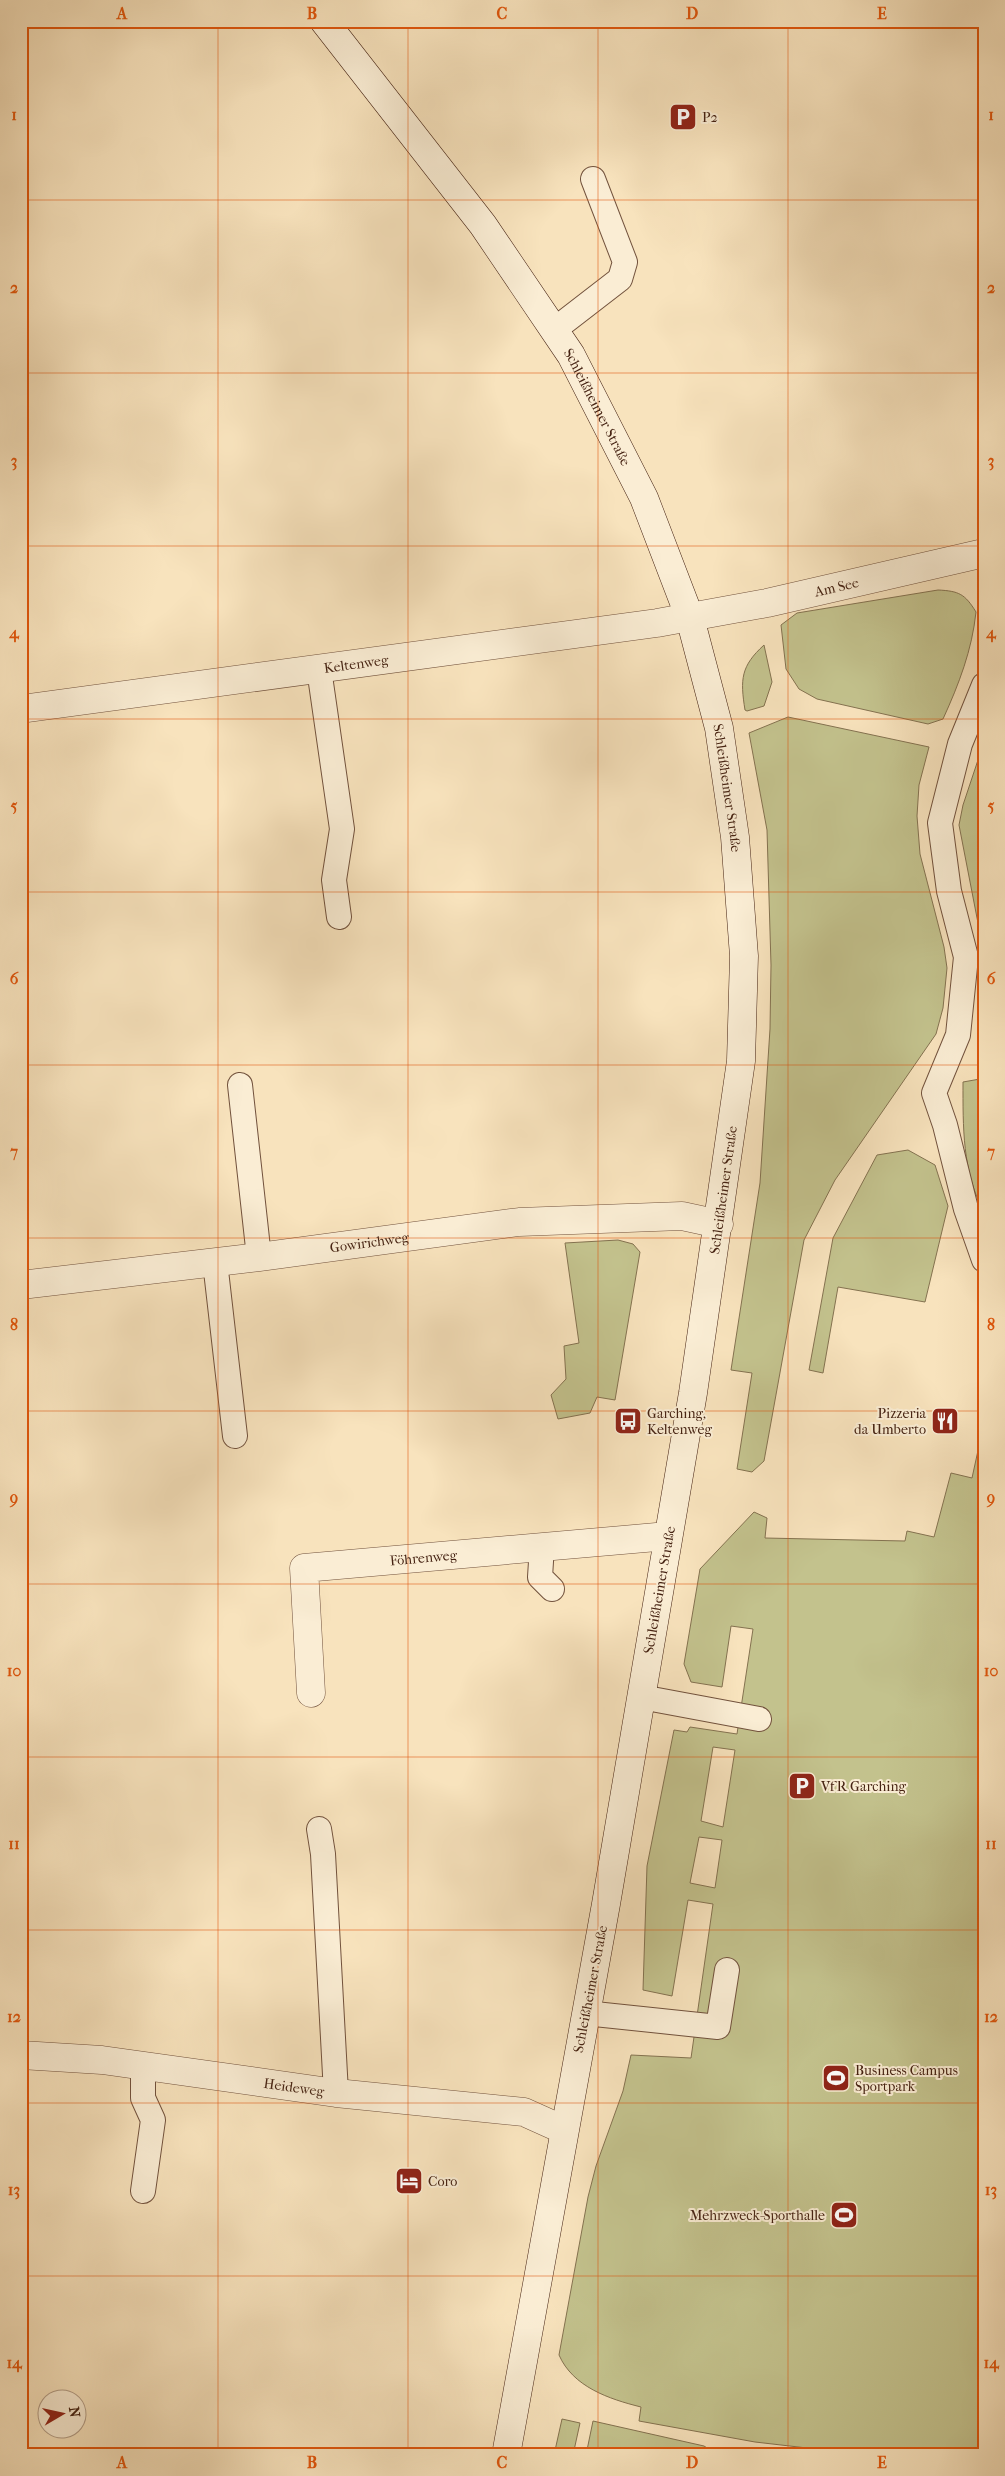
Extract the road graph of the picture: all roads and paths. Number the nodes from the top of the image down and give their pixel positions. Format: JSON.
{"nodes":[{"id":1,"x":324,"y":21,"type":"edge"},
{"id":2,"x":593,"y":178,"type":"dead end"},
{"id":3,"x":554,"y":330,"type":"junction"},
{"id":4,"x":984,"y":553,"type":"edge"},
{"id":5,"x":690,"y":618,"type":"junction"},
{"id":6,"x":319,"y":669,"type":"junction"},
{"id":7,"x":984,"y":686,"type":"edge"},
{"id":8,"x":21,"y":709,"type":"edge"},
{"id":9,"x":339,"y":917,"type":"dead end"},
{"id":10,"x":240,"y":1085,"type":"dead end"},
{"id":11,"x":719,"y":1224,"type":"junction"},
{"id":12,"x":259,"y":1257,"type":"junction"},
{"id":13,"x":984,"y":1260,"type":"edge"},
{"id":14,"x":215,"y":1262,"type":"junction"},
{"id":15,"x":21,"y":1285,"type":"edge"},
{"id":16,"x":235,"y":1436,"type":"dead end"},
{"id":17,"x":668,"y":1536,"type":"junction"},
{"id":18,"x":542,"y":1546,"type":"junction"},
{"id":19,"x":552,"y":1589,"type":"dead end"},
{"id":20,"x":311,"y":1693,"type":"dead end"},
{"id":21,"x":641,"y":1697,"type":"junction"},
{"id":22,"x":760,"y":1719,"type":"dead end"},
{"id":23,"x":319,"y":1829,"type":"dead end"},
{"id":24,"x":727,"y":1970,"type":"dead end"},
{"id":25,"x":585,"y":2014,"type":"junction"},
{"id":26,"x":21,"y":2056,"type":"edge"},
{"id":27,"x":143,"y":2066,"type":"junction"},
{"id":28,"x":336,"y":2093,"type":"junction"},
{"id":29,"x":564,"y":2130,"type":"junction"},
{"id":30,"x":143,"y":2191,"type":"dead end"},
{"id":31,"x":506,"y":2455,"type":"edge"}],
"edges":[{"from":1,"to":3,"type":"street","name":"Schleißheimer Straße"},
{"from":2,"to":3,"type":"lane"},
{"from":3,"to":5,"type":"street","name":"Schleißheimer Straße"},
{"from":4,"to":5,"type":"street","name":"Am See"},
{"from":5,"to":6,"type":"street","name":"Keltenweg"},
{"from":5,"to":11,"type":"street","name":"Schleißheimer Straße"},
{"from":6,"to":8,"type":"street","name":"Keltenweg"},
{"from":6,"to":9,"type":"lane"},
{"from":7,"to":13,"type":"lane"},
{"from":10,"to":12,"type":"lane"},
{"from":11,"to":12,"type":"street","name":"Gowirichweg"},
{"from":11,"to":17,"type":"street","name":"Schleißheimer Straße"},
{"from":12,"to":14,"type":"street","name":"Gowirichweg"},
{"from":14,"to":15,"type":"street","name":"Gowirichweg"},
{"from":14,"to":16,"type":"lane"},
{"from":17,"to":18,"type":"street","name":"Föhrenweg"},
{"from":17,"to":21,"type":"street","name":"Schleißheimer Straße"},
{"from":18,"to":19,"type":"lane"},
{"from":18,"to":20,"type":"street","name":"Föhrenweg"},
{"from":21,"to":22,"type":"lane"},
{"from":21,"to":25,"type":"street","name":"Schleißheimer Straße"},
{"from":23,"to":28,"type":"lane"},
{"from":24,"to":25,"type":"lane"},
{"from":25,"to":29,"type":"street","name":"Schleißheimer Straße"},
{"from":26,"to":27,"type":"street","name":"Heideweg"},
{"from":27,"to":28,"type":"street","name":"Heideweg"},
{"from":27,"to":30,"type":"lane"},
{"from":28,"to":29,"type":"street","name":"Heideweg"},
{"from":29,"to":31,"type":"street","name":"Schleißheimer Straße"}]}
